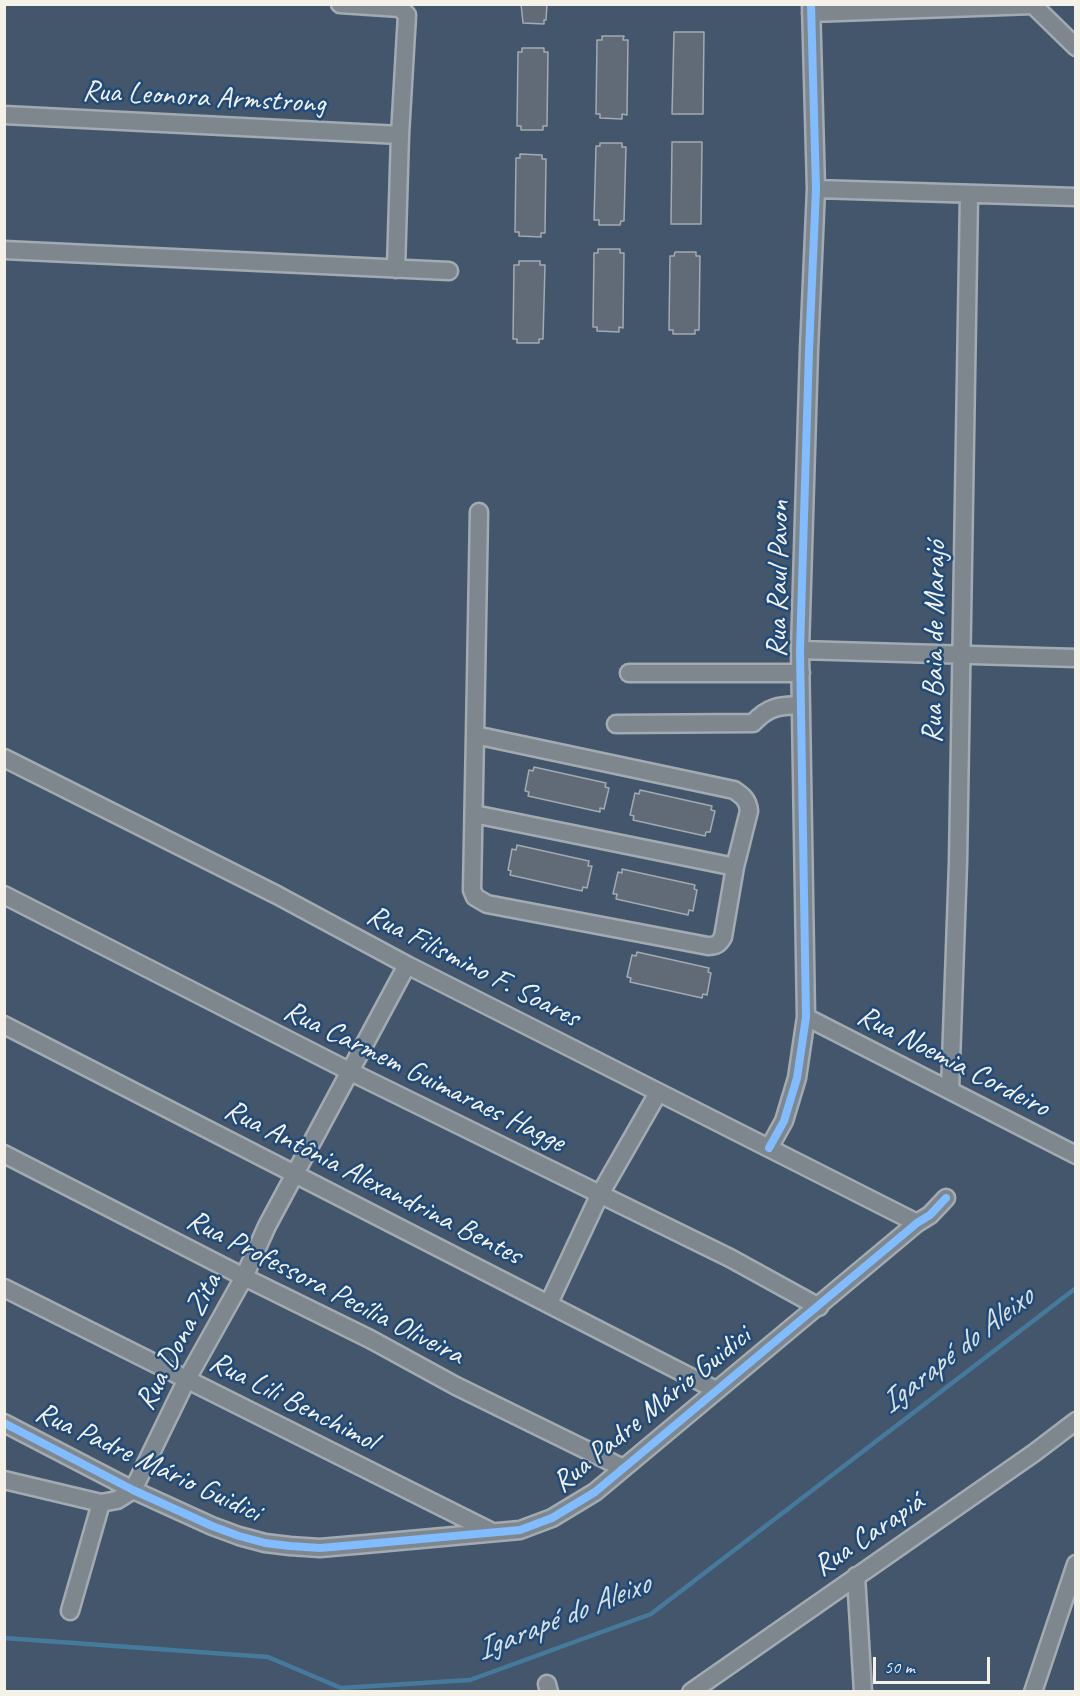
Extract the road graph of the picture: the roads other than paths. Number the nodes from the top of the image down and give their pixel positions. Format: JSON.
{"nodes":[{"id":1,"x":340,"y":4,"type":"edge"},
{"id":2,"x":1032,"y":5,"type":"edge"},
{"id":3,"x":811,"y":9,"type":"edge"},
{"id":4,"x":1076,"y":47,"type":"edge"},
{"id":5,"x":4,"y":115,"type":"edge"},
{"id":6,"x":400,"y":135,"type":"junction"},
{"id":7,"x":816,"y":189,"type":"junction"},
{"id":8,"x":969,"y":195,"type":"junction"},
{"id":9,"x":1076,"y":197,"type":"edge"},
{"id":10,"x":4,"y":250,"type":"edge"},
{"id":11,"x":396,"y":268,"type":"junction"},
{"id":12,"x":449,"y":271,"type":"dead end"},
{"id":13,"x":479,"y":512,"type":"dead end"},
{"id":14,"x":800,"y":650,"type":"junction"},
{"id":15,"x":962,"y":654,"type":"junction"},
{"id":16,"x":1076,"y":658,"type":"edge"},
{"id":17,"x":629,"y":673,"type":"dead end"},
{"id":18,"x":801,"y":673,"type":"junction"},
{"id":19,"x":801,"y":705,"type":"junction"},
{"id":20,"x":616,"y":724,"type":"dead end"},
{"id":21,"x":475,"y":735,"type":"junction"},
{"id":22,"x":4,"y":758,"type":"edge"},
{"id":23,"x":474,"y":814,"type":"junction"},
{"id":24,"x":735,"y":867,"type":"junction"},
{"id":25,"x":4,"y":895,"type":"edge"},
{"id":26,"x":407,"y":965,"type":"junction"},
{"id":27,"x":806,"y":1017,"type":"junction"},
{"id":28,"x":4,"y":1025,"type":"edge"},
{"id":29,"x":350,"y":1071,"type":"junction"},
{"id":30,"x":950,"y":1090,"type":"junction"},
{"id":31,"x":658,"y":1093,"type":"junction"},
{"id":32,"x":769,"y":1148,"type":"junction"},
{"id":33,"x":4,"y":1154,"type":"edge"},
{"id":34,"x":1076,"y":1155,"type":"edge"},
{"id":35,"x":296,"y":1174,"type":"junction"},
{"id":36,"x":599,"y":1196,"type":"junction"},
{"id":37,"x":945,"y":1198,"type":"dead end"},
{"id":38,"x":917,"y":1223,"type":"junction"},
{"id":39,"x":244,"y":1277,"type":"junction"},
{"id":40,"x":4,"y":1288,"type":"edge"},
{"id":41,"x":549,"y":1303,"type":"junction"},
{"id":42,"x":819,"y":1307,"type":"junction"},
{"id":43,"x":187,"y":1379,"type":"junction"},
{"id":44,"x":716,"y":1390,"type":"junction"},
{"id":45,"x":1076,"y":1421,"type":"edge"},
{"id":46,"x":4,"y":1424,"type":"edge"},
{"id":47,"x":623,"y":1468,"type":"junction"},
{"id":48,"x":4,"y":1480,"type":"edge"},
{"id":49,"x":133,"y":1490,"type":"junction"},
{"id":50,"x":101,"y":1503,"type":"junction"},
{"id":51,"x":493,"y":1533,"type":"junction"},
{"id":52,"x":1076,"y":1564,"type":"edge"},
{"id":53,"x":856,"y":1576,"type":"junction"},
{"id":54,"x":70,"y":1611,"type":"dead end"},
{"id":55,"x":707,"y":1686,"type":"edge"},
{"id":56,"x":691,"y":1692,"type":"edge"},
{"id":57,"x":863,"y":1692,"type":"edge"},
{"id":58,"x":1034,"y":1692,"type":"edge"}],
"edges":[{"from":1,"to":6,"type":"street"},
{"from":2,"to":3,"type":"street"},
{"from":2,"to":4,"type":"street"},
{"from":3,"to":7,"type":"street","name":"Rua Raul Pavon"},
{"from":5,"to":6,"type":"street","name":"Rua Leonora Armstrong"},
{"from":6,"to":11,"type":"street"},
{"from":7,"to":8,"type":"street"},
{"from":7,"to":14,"type":"street","name":"Rua Raul Pavon"},
{"from":8,"to":9,"type":"street"},
{"from":8,"to":15,"type":"street","name":"Rua Baia de Marajó"},
{"from":10,"to":11,"type":"street"},
{"from":11,"to":12,"type":"street"},
{"from":13,"to":21,"type":"street"},
{"from":14,"to":15,"type":"street"},
{"from":14,"to":18,"type":"street","name":"Rua Raul Pavon"},
{"from":15,"to":16,"type":"street"},
{"from":15,"to":30,"type":"street","name":"Rua Baia de Marajó"},
{"from":17,"to":18,"type":"street"},
{"from":18,"to":19,"type":"street","name":"Rua Raul Pavon"},
{"from":19,"to":20,"type":"street"},
{"from":19,"to":27,"type":"street","name":"Rua Raul Pavon"},
{"from":21,"to":23,"type":"street"},
{"from":21,"to":24,"type":"street"},
{"from":22,"to":26,"type":"street","name":"Rua Filismino F. Soares"},
{"from":23,"to":24,"type":"street"},
{"from":23,"to":24,"type":"street"},
{"from":25,"to":29,"type":"street","name":"Rua Carmem Guimaraes Hagge"},
{"from":26,"to":29,"type":"street","name":"Rua Dona Zita"},
{"from":26,"to":31,"type":"street","name":"Rua Filismino F. Soares"},
{"from":27,"to":30,"type":"street","name":"Rua Noemia Cordeiro"},
{"from":27,"to":32,"type":"street","name":"Rua Raul Pavon"},
{"from":28,"to":35,"type":"street","name":"Rua Antônia Alexandrina Bentes"},
{"from":29,"to":35,"type":"street","name":"Rua Dona Zita"},
{"from":29,"to":36,"type":"street","name":"Rua Carmem Guimaraes Hagge"},
{"from":30,"to":34,"type":"street","name":"Rua Noemia Cordeiro"},
{"from":31,"to":32,"type":"street","name":"Rua Filismino F. Soares"},
{"from":31,"to":36,"type":"street"},
{"from":32,"to":38,"type":"street","name":"Rua Filismino F. Soares"},
{"from":33,"to":39,"type":"street","name":"Rua Professora Pecília Oliveira"},
{"from":35,"to":39,"type":"street","name":"Rua Dona Zita"},
{"from":35,"to":41,"type":"street","name":"Rua Antônia Alexandrina Bentes"},
{"from":36,"to":41,"type":"street"},
{"from":36,"to":42,"type":"street","name":"Rua Carmem Guimaraes Hagge"},
{"from":37,"to":38,"type":"street","name":"Rua Padre Mário Guidici"},
{"from":38,"to":42,"type":"street","name":"Rua Padre Mário Guidici"},
{"from":39,"to":43,"type":"street","name":"Rua Dona Zita"},
{"from":39,"to":47,"type":"street","name":"Rua Professora Pecília Oliveira"},
{"from":40,"to":43,"type":"street","name":"Rua Lili Benchimol"},
{"from":41,"to":44,"type":"street","name":"Rua Antônia Alexandrina Bentes"},
{"from":42,"to":44,"type":"street","name":"Rua Padre Mário Guidici"},
{"from":43,"to":49,"type":"street","name":"Rua Dona Zita"},
{"from":43,"to":51,"type":"street","name":"Rua Lili Benchimol"},
{"from":44,"to":47,"type":"street","name":"Rua Padre Mário Guidici"},
{"from":45,"to":53,"type":"street","name":"Rua Carapiá"},
{"from":46,"to":49,"type":"street","name":"Rua Padre Mário Guidici"},
{"from":47,"to":51,"type":"street","name":"Rua Padre Mário Guidici"},
{"from":48,"to":50,"type":"street"},
{"from":49,"to":50,"type":"street"},
{"from":49,"to":51,"type":"street","name":"Rua Padre Mário Guidici"},
{"from":50,"to":54,"type":"street"},
{"from":52,"to":58,"type":"street"},
{"from":53,"to":55,"type":"street","name":"Rua Carapiá"},
{"from":53,"to":57,"type":"street"},
{"from":55,"to":56,"type":"street","name":"Rua Carapiá"}]}
